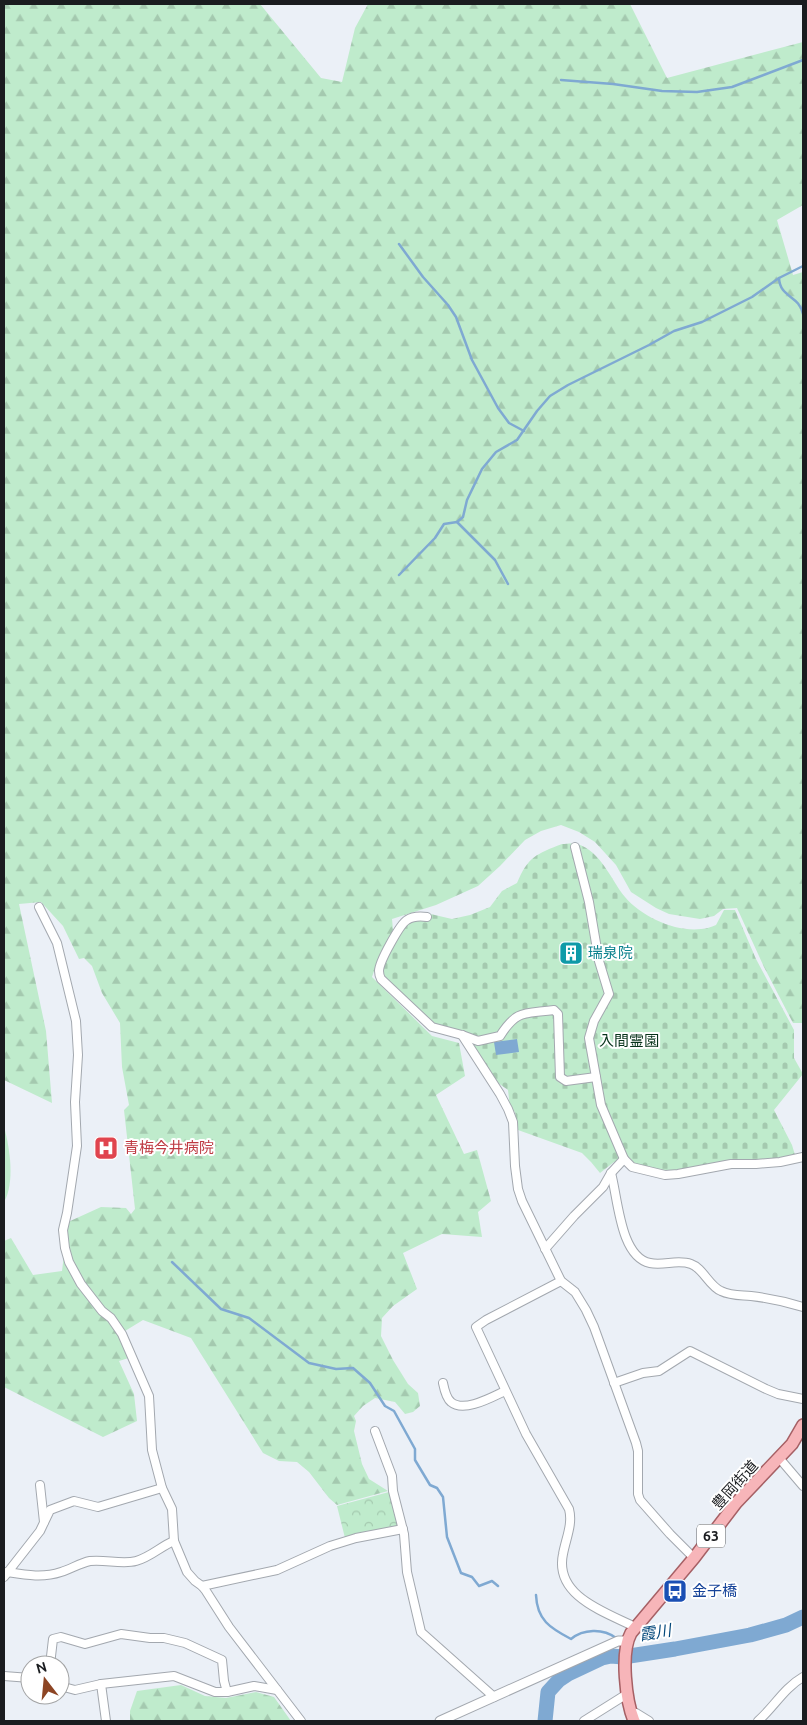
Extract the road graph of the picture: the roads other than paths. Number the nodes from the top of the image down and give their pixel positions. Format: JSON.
{"nodes":[{"id":1,"x":575,"y":847,"type":"dead end"},
{"id":2,"x":38,"y":908,"type":"dead end"},
{"id":3,"x":427,"y":917,"type":"dead end"},
{"id":4,"x":462,"y":1035,"type":"junction"},
{"id":5,"x":596,"y":1077,"type":"junction"},
{"id":6,"x":803,"y":1157,"type":"edge"},
{"id":7,"x":624,"y":1159,"type":"junction"},
{"id":8,"x":611,"y":1173,"type":"junction"},
{"id":9,"x":545,"y":1249,"type":"junction"},
{"id":10,"x":561,"y":1281,"type":"junction"},
{"id":11,"x":803,"y":1307,"type":"edge"},
{"id":12,"x":443,"y":1383,"type":"dead end"},
{"id":13,"x":614,"y":1383,"type":"junction"},
{"id":14,"x":505,"y":1391,"type":"junction"},
{"id":15,"x":803,"y":1400,"type":"edge"},
{"id":16,"x":803,"y":1425,"type":"edge"},
{"id":17,"x":374,"y":1431,"type":"dead end"},
{"id":18,"x":780,"y":1459,"type":"junction"},
{"id":19,"x":40,"y":1484,"type":"dead end"},
{"id":20,"x":803,"y":1486,"type":"edge"},
{"id":21,"x":162,"y":1488,"type":"junction"},
{"id":22,"x":44,"y":1522,"type":"junction"},
{"id":23,"x":402,"y":1528,"type":"junction"},
{"id":24,"x":174,"y":1541,"type":"junction"},
{"id":25,"x":694,"y":1558,"type":"junction"},
{"id":26,"x":6,"y":1574,"type":"edge"},
{"id":27,"x":202,"y":1586,"type":"junction"},
{"id":28,"x":635,"y":1627,"type":"junction"},
{"id":29,"x":626,"y":1651,"type":"junction"},
{"id":30,"x":51,"y":1655,"type":"edge"},
{"id":31,"x":4,"y":1676,"type":"edge"},
{"id":32,"x":20,"y":1677,"type":"edge"},
{"id":33,"x":803,"y":1677,"type":"edge"},
{"id":34,"x":101,"y":1684,"type":"junction"},
{"id":35,"x":70,"y":1689,"type":"edge"},
{"id":36,"x":277,"y":1690,"type":"junction"},
{"id":37,"x":227,"y":1692,"type":"junction"},
{"id":38,"x":627,"y":1694,"type":"junction"},
{"id":39,"x":494,"y":1697,"type":"junction"},
{"id":40,"x":632,"y":1716,"type":"edge"},
{"id":41,"x":106,"y":1721,"type":"edge"},
{"id":42,"x":301,"y":1721,"type":"edge"},
{"id":43,"x":440,"y":1721,"type":"edge"},
{"id":44,"x":584,"y":1721,"type":"edge"},
{"id":45,"x":649,"y":1721,"type":"edge"},
{"id":46,"x":758,"y":1721,"type":"edge"}],
"edges":[{"from":1,"to":5,"type":"street"},
{"from":2,"to":21,"type":"street"},
{"from":3,"to":4,"type":"street"},
{"from":4,"to":5,"type":"street"},
{"from":4,"to":9,"type":"street"},
{"from":5,"to":7,"type":"street"},
{"from":6,"to":7,"type":"street"},
{"from":7,"to":8,"type":"street"},
{"from":8,"to":9,"type":"street"},
{"from":8,"to":11,"type":"street"},
{"from":9,"to":10,"type":"street"},
{"from":10,"to":13,"type":"street"},
{"from":10,"to":14,"type":"street"},
{"from":12,"to":14,"type":"street"},
{"from":13,"to":15,"type":"street"},
{"from":13,"to":25,"type":"street"},
{"from":14,"to":28,"type":"street"},
{"from":16,"to":18,"type":"main road","name":"豊岡街道","number":"63"},
{"from":17,"to":23,"type":"street"},
{"from":18,"to":20,"type":"street"},
{"from":18,"to":25,"type":"main road","name":"豊岡街道","number":"63"},
{"from":19,"to":22,"type":"street"},
{"from":21,"to":22,"type":"street"},
{"from":21,"to":24,"type":"street"},
{"from":22,"to":26,"type":"street"},
{"from":23,"to":27,"type":"street"},
{"from":23,"to":39,"type":"street"},
{"from":24,"to":26,"type":"street"},
{"from":24,"to":27,"type":"street"},
{"from":25,"to":28,"type":"main road","name":"豊岡街道","number":"63"},
{"from":27,"to":36,"type":"street"},
{"from":28,"to":29,"type":"main road","name":"豊岡街道","number":"63"},
{"from":29,"to":38,"type":"main road"},
{"from":29,"to":39,"type":"street"},
{"from":30,"to":37,"type":"street"},
{"from":31,"to":32,"type":"street"},
{"from":33,"to":46,"type":"street"},
{"from":34,"to":35,"type":"street"},
{"from":34,"to":37,"type":"street"},
{"from":34,"to":41,"type":"street"},
{"from":36,"to":37,"type":"street"},
{"from":36,"to":42,"type":"street"},
{"from":38,"to":40,"type":"main road"},
{"from":38,"to":44,"type":"street"},
{"from":39,"to":43,"type":"street"},
{"from":40,"to":45,"type":"street"}]}
